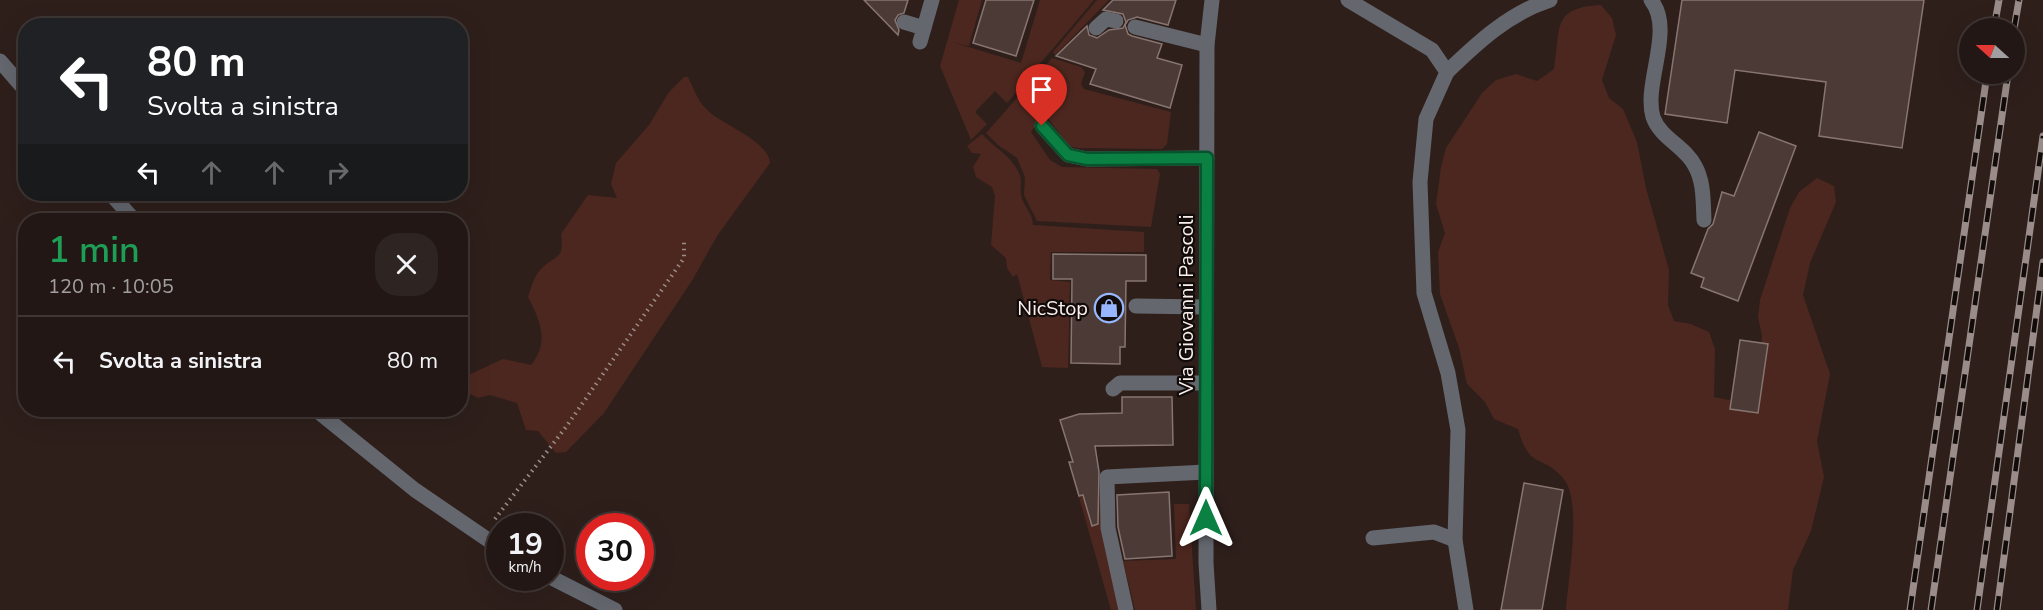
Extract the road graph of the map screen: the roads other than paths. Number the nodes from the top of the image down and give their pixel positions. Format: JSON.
{"nodes":[{"id":1,"x":932,"y":0,"type":"edge"},
{"id":2,"x":1212,"y":0,"type":"edge"},
{"id":3,"x":1348,"y":0,"type":"edge"},
{"id":4,"x":1550,"y":0,"type":"edge"},
{"id":5,"x":1652,"y":0,"type":"edge"},
{"id":6,"x":1116,"y":21,"type":"dead end"},
{"id":7,"x":904,"y":22,"type":"dead end"},
{"id":8,"x":1135,"y":27,"type":"dead end"},
{"id":9,"x":1096,"y":28,"type":"dead end"},
{"id":10,"x":1207,"y":45,"type":"junction"},
{"id":11,"x":0,"y":61,"type":"edge"},
{"id":12,"x":1447,"y":72,"type":"junction"},
{"id":13,"x":18,"y":82,"type":"edge"},
{"id":14,"x":1042,"y":126,"type":"dead end"},
{"id":15,"x":1207,"y":158,"type":"junction"},
{"id":16,"x":117,"y":201,"type":"edge"},
{"id":17,"x":128,"y":213,"type":"edge"},
{"id":18,"x":1704,"y":220,"type":"dead end"},
{"id":19,"x":1136,"y":306,"type":"dead end"},
{"id":20,"x":1206,"y":307,"type":"junction"},
{"id":21,"x":1206,"y":383,"type":"junction"},
{"id":22,"x":1113,"y":389,"type":"dead end"},
{"id":23,"x":325,"y":417,"type":"edge"},
{"id":24,"x":1206,"y":472,"type":"junction"},
{"id":25,"x":1372,"y":538,"type":"dead end"},
{"id":26,"x":486,"y":539,"type":"edge"},
{"id":27,"x":1455,"y":540,"type":"junction"},
{"id":28,"x":564,"y":584,"type":"edge"},
{"id":29,"x":615,"y":610,"type":"edge"},
{"id":30,"x":1126,"y":610,"type":"edge"},
{"id":31,"x":1209,"y":610,"type":"edge"},
{"id":32,"x":1466,"y":610,"type":"edge"}],
"edges":[{"from":1,"to":7,"type":"street"},
{"from":2,"to":10,"type":"street","name":"Via Giovanni Pascoli"},
{"from":3,"to":12,"type":"street"},
{"from":4,"to":12,"type":"street"},
{"from":5,"to":18,"type":"street"},
{"from":6,"to":9,"type":"street"},
{"from":8,"to":10,"type":"street"},
{"from":10,"to":15,"type":"street","name":"Via Giovanni Pascoli"},
{"from":11,"to":13,"type":"street"},
{"from":12,"to":27,"type":"street"},
{"from":14,"to":15,"type":"street"},
{"from":15,"to":20,"type":"street","name":"Via Giovanni Pascoli"},
{"from":16,"to":17,"type":"street"},
{"from":19,"to":20,"type":"street"},
{"from":20,"to":21,"type":"street","name":"Via Giovanni Pascoli"},
{"from":21,"to":22,"type":"street"},
{"from":21,"to":24,"type":"street","name":"Via Giovanni Pascoli"},
{"from":23,"to":26,"type":"street"},
{"from":24,"to":30,"type":"street"},
{"from":24,"to":31,"type":"street","name":"Via Giovanni Pascoli"},
{"from":25,"to":27,"type":"street"},
{"from":27,"to":32,"type":"street"},
{"from":28,"to":29,"type":"street"}]}
